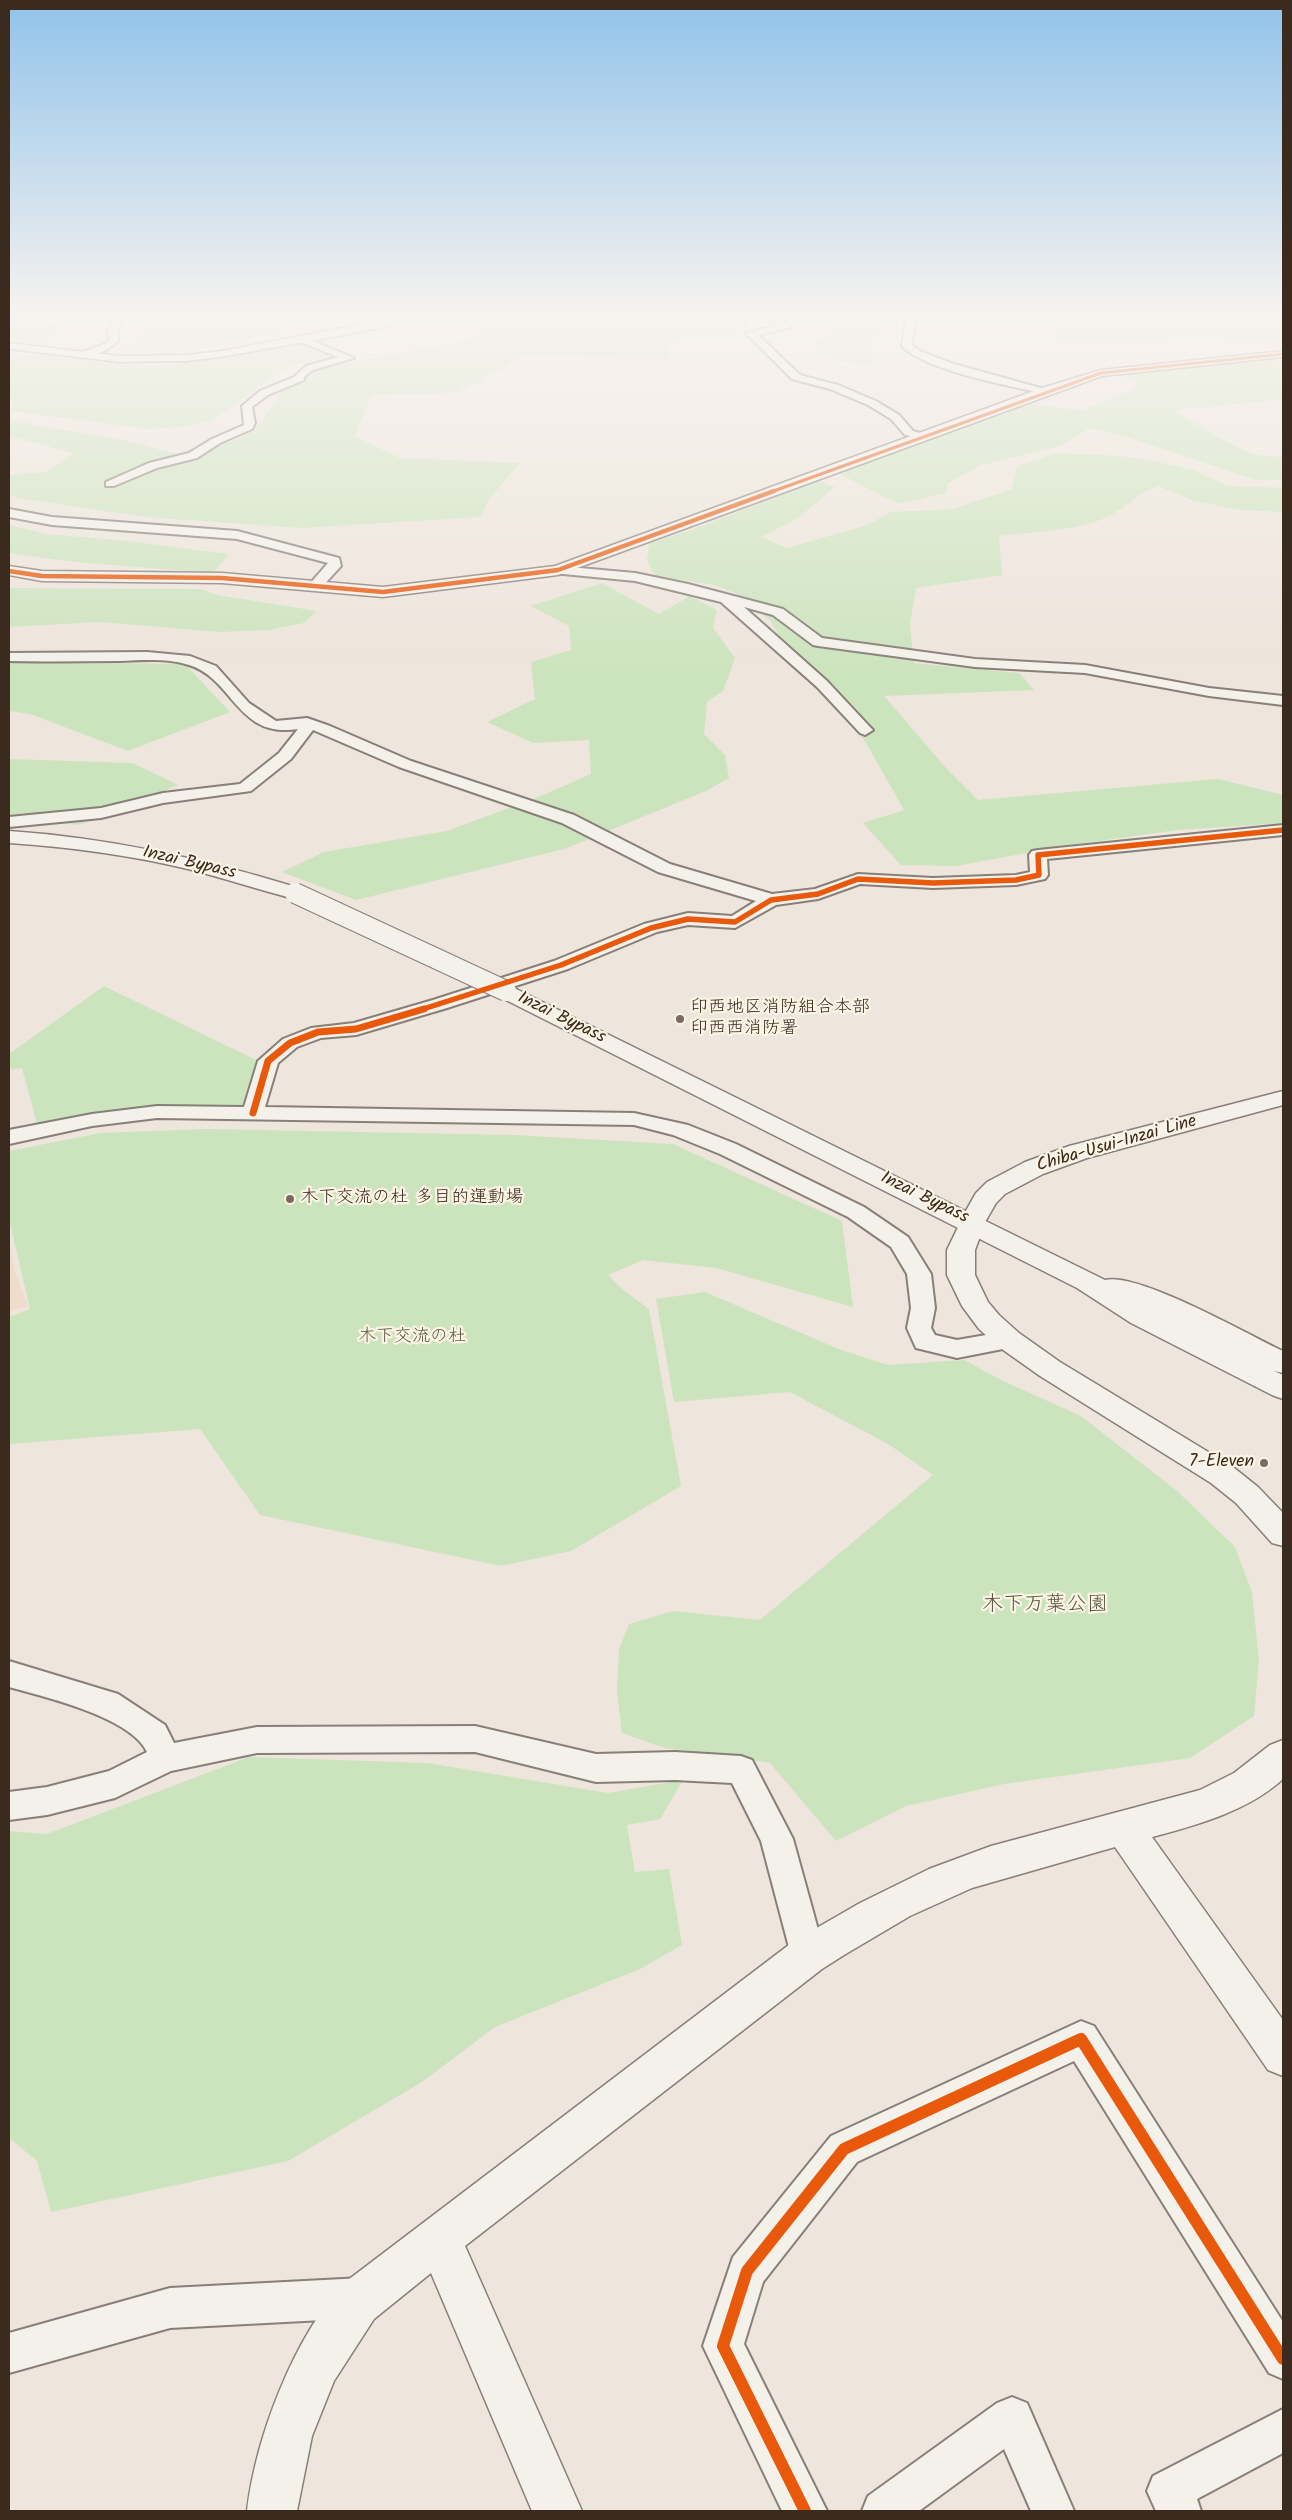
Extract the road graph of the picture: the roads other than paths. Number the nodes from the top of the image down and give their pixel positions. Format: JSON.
{"nodes":[{"id":1,"x":228,"y":436,"type":"edge"},
{"id":2,"x":918,"y":436,"type":"edge"},
{"id":3,"x":927,"y":436,"type":"edge"},
{"id":4,"x":923,"y":437,"type":"junction"},
{"id":5,"x":110,"y":484,"type":"dead end"},
{"id":6,"x":9,"y":513,"type":"edge"},
{"id":7,"x":558,"y":570,"type":"junction"},
{"id":8,"x":9,"y":571,"type":"edge"},
{"id":9,"x":315,"y":586,"type":"junction"},
{"id":10,"x":726,"y":599,"type":"junction"},
{"id":11,"x":9,"y":657,"type":"edge"},
{"id":12,"x":1283,"y":701,"type":"edge"},
{"id":13,"x":310,"y":724,"type":"junction"},
{"id":14,"x":864,"y":730,"type":"dead end"},
{"id":15,"x":9,"y":822,"type":"edge"},
{"id":16,"x":1283,"y":830,"type":"edge"},
{"id":17,"x":9,"y":837,"type":"edge"},
{"id":18,"x":771,"y":900,"type":"junction"},
{"id":19,"x":1283,"y":1098,"type":"edge"},
{"id":20,"x":254,"y":1113,"type":"junction"},
{"id":21,"x":9,"y":1137,"type":"edge"},
{"id":22,"x":972,"y":1223,"type":"junction"},
{"id":23,"x":1087,"y":1281,"type":"junction"},
{"id":24,"x":1009,"y":1340,"type":"junction"},
{"id":25,"x":1283,"y":1364,"type":"edge"},
{"id":26,"x":1283,"y":1388,"type":"edge"},
{"id":27,"x":1283,"y":1534,"type":"edge"},
{"id":28,"x":9,"y":1674,"type":"edge"},
{"id":29,"x":1283,"y":1756,"type":"edge"},
{"id":30,"x":165,"y":1758,"type":"junction"},
{"id":31,"x":9,"y":1806,"type":"edge"},
{"id":32,"x":1122,"y":1828,"type":"junction"},
{"id":33,"x":808,"y":1955,"type":"junction"},
{"id":34,"x":1283,"y":2055,"type":"edge"},
{"id":35,"x":438,"y":2238,"type":"junction"},
{"id":36,"x":362,"y":2298,"type":"junction"},
{"id":37,"x":9,"y":2353,"type":"edge"},
{"id":38,"x":1283,"y":2359,"type":"edge"},
{"id":39,"x":1283,"y":2430,"type":"edge"},
{"id":40,"x":272,"y":2511,"type":"edge"},
{"id":41,"x":557,"y":2511,"type":"edge"},
{"id":42,"x":805,"y":2511,"type":"edge"},
{"id":43,"x":882,"y":2511,"type":"edge"},
{"id":44,"x":1053,"y":2511,"type":"edge"},
{"id":45,"x":1180,"y":2511,"type":"edge"}],
"edges":[{"from":1,"to":5,"type":"street"},
{"from":2,"to":4,"type":"street"},
{"from":3,"to":4,"type":"main road"},
{"from":4,"to":7,"type":"main road"},
{"from":6,"to":9,"type":"street"},
{"from":7,"to":9,"type":"main road"},
{"from":7,"to":10,"type":"street"},
{"from":8,"to":9,"type":"main road"},
{"from":10,"to":12,"type":"street"},
{"from":10,"to":14,"type":"street"},
{"from":11,"to":13,"type":"street"},
{"from":13,"to":15,"type":"street"},
{"from":13,"to":18,"type":"street"},
{"from":16,"to":18,"type":"street"},
{"from":17,"to":22,"type":"main road","name":"Inzai Bypass","bridge":true},
{"from":18,"to":20,"type":"street"},
{"from":19,"to":22,"type":"main road","name":"Chiba-Usui-Inzai Line"},
{"from":20,"to":21,"type":"street"},
{"from":20,"to":24,"type":"street"},
{"from":22,"to":23,"type":"main road","name":"Inzai Bypass"},
{"from":22,"to":24,"type":"main road","name":"Chiba-Usui-Inzai Line"},
{"from":23,"to":25,"type":"main road","name":"Inzai Bypass"},
{"from":23,"to":26,"type":"main road","name":"Inzai Bypass"},
{"from":24,"to":27,"type":"main road","name":"Chiba-Usui-Inzai Line"},
{"from":28,"to":30,"type":"street"},
{"from":29,"to":32,"type":"main road"},
{"from":30,"to":31,"type":"street"},
{"from":30,"to":33,"type":"street"},
{"from":32,"to":33,"type":"main road"},
{"from":32,"to":34,"type":"main road"},
{"from":33,"to":35,"type":"main road"},
{"from":35,"to":36,"type":"main road"},
{"from":35,"to":41,"type":"main road"},
{"from":36,"to":37,"type":"street"},
{"from":36,"to":40,"type":"main road"},
{"from":38,"to":42,"type":"street"},
{"from":39,"to":45,"type":"street"},
{"from":43,"to":44,"type":"street"}]}
